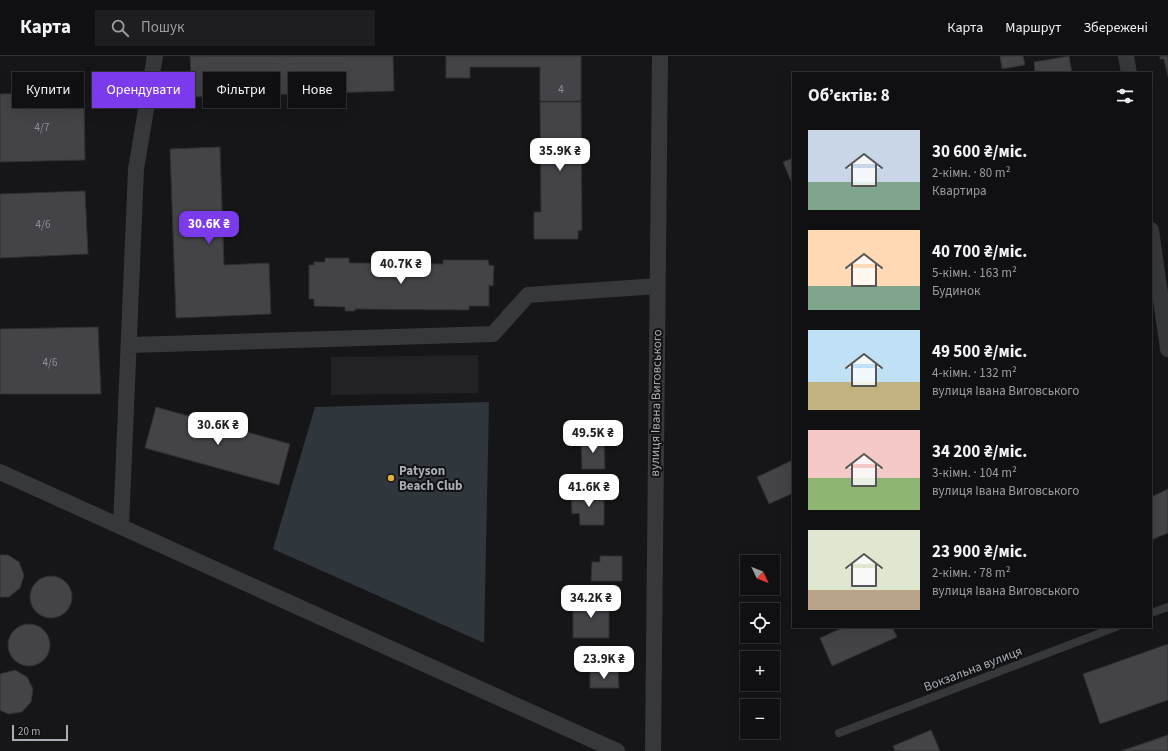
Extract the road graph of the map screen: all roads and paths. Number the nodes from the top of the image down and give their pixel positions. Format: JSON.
{"nodes":[{"id":1,"x":155,"y":56,"type":"edge"},
{"id":2,"x":660,"y":56,"type":"edge"},
{"id":3,"x":1126,"y":56,"type":"edge"},
{"id":4,"x":1128,"y":72,"type":"edge"},
{"id":5,"x":1152,"y":237,"type":"edge"},
{"id":6,"x":658,"y":286,"type":"junction"},
{"id":7,"x":128,"y":345,"type":"junction"},
{"id":8,"x":1168,"y":348,"type":"edge"},
{"id":9,"x":0,"y":472,"type":"edge"},
{"id":10,"x":121,"y":527,"type":"junction"},
{"id":11,"x":1168,"y":607,"type":"edge"},
{"id":12,"x":1152,"y":613,"type":"edge"},
{"id":13,"x":1113,"y":628,"type":"edge"},
{"id":14,"x":839,"y":733,"type":"dead end"},
{"id":15,"x":617,"y":751,"type":"edge"},
{"id":16,"x":653,"y":751,"type":"edge"}],
"edges":[{"from":1,"to":7,"type":"street"},
{"from":2,"to":6,"type":"street","name":"вулиця Івана Виговського"},
{"from":3,"to":4,"type":"street"},
{"from":5,"to":8,"type":"street"},
{"from":6,"to":7,"type":"street"},
{"from":6,"to":16,"type":"street","name":"вулиця Івана Виговського"},
{"from":7,"to":10,"type":"street"},
{"from":9,"to":10,"type":"street"},
{"from":10,"to":15,"type":"street"},
{"from":11,"to":12,"type":"lane"},
{"from":13,"to":14,"type":"lane","name":"Вокзальна вулиця"}]}
